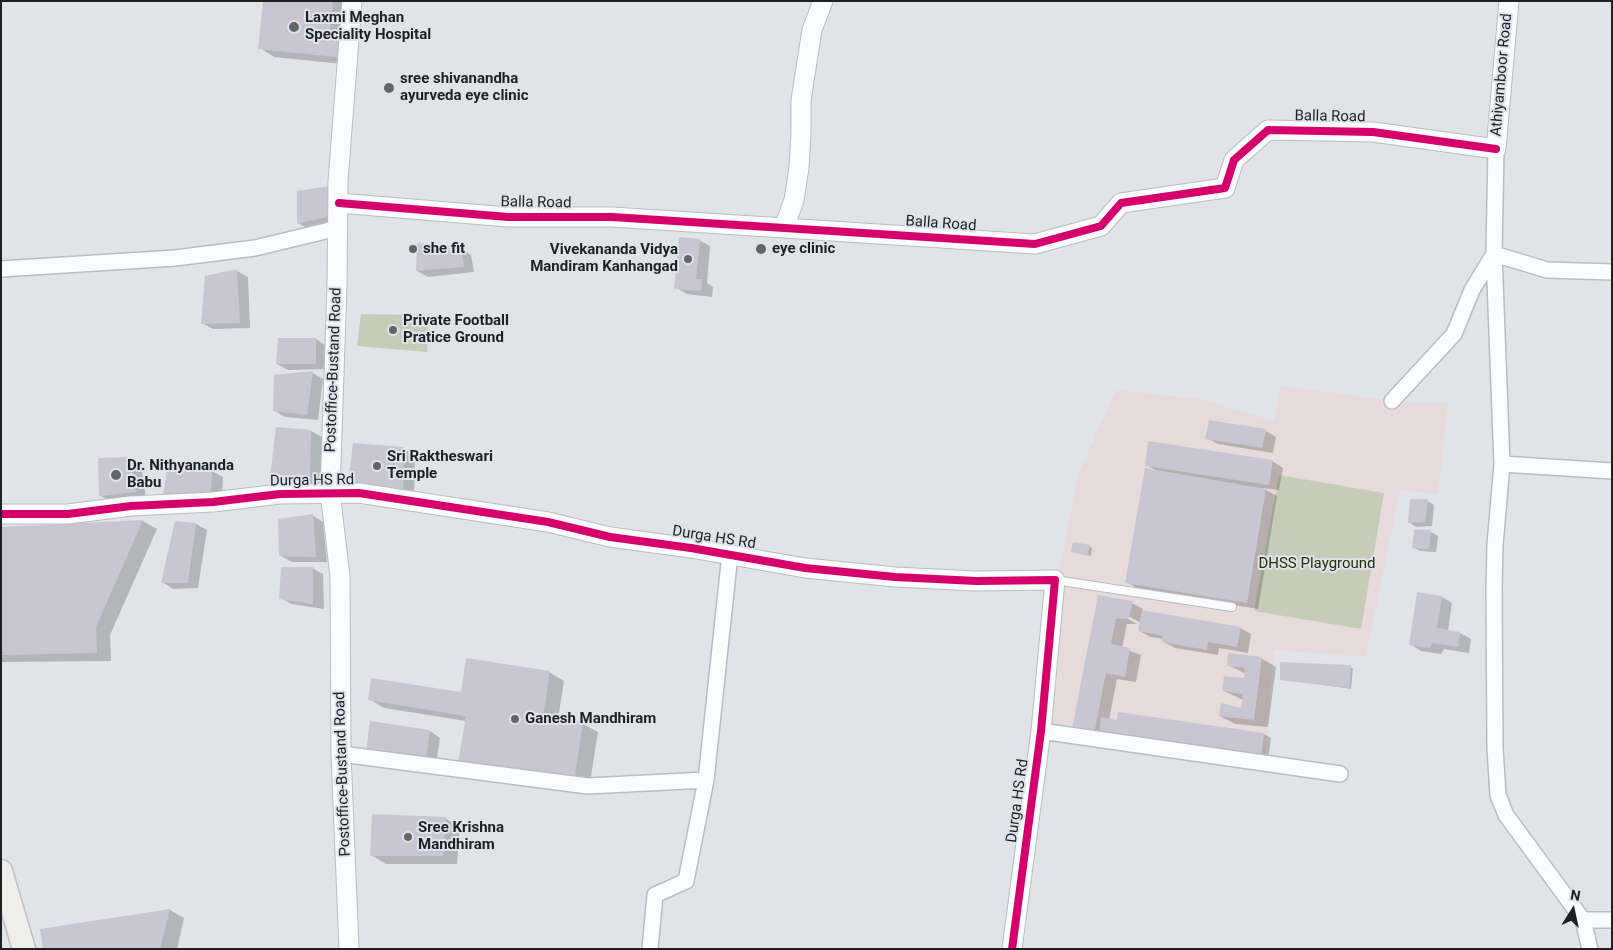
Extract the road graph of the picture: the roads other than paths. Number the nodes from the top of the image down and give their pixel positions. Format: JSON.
{"nodes":[{"id":1,"x":352,"y":1,"type":"edge"},
{"id":2,"x":823,"y":1,"type":"edge"},
{"id":3,"x":1509,"y":1,"type":"edge"},
{"id":4,"x":1496,"y":149,"type":"junction"},
{"id":5,"x":339,"y":204,"type":"junction"},
{"id":6,"x":338,"y":228,"type":"junction"},
{"id":7,"x":784,"y":228,"type":"junction"},
{"id":8,"x":1494,"y":254,"type":"junction"},
{"id":9,"x":1,"y":269,"type":"edge"},
{"id":10,"x":1612,"y":272,"type":"edge"},
{"id":11,"x":1392,"y":401,"type":"dead end"},
{"id":12,"x":1502,"y":464,"type":"junction"},
{"id":13,"x":1612,"y":471,"type":"edge"},
{"id":14,"x":330,"y":492,"type":"junction"},
{"id":15,"x":1,"y":514,"type":"edge"},
{"id":16,"x":730,"y":554,"type":"junction"},
{"id":17,"x":1055,"y":580,"type":"junction"},
{"id":18,"x":1232,"y":607,"type":"dead end"},
{"id":19,"x":1041,"y":731,"type":"junction"},
{"id":20,"x":341,"y":754,"type":"junction"},
{"id":21,"x":1340,"y":774,"type":"dead end"},
{"id":22,"x":706,"y":780,"type":"junction"},
{"id":23,"x":1,"y":871,"type":"edge"},
{"id":24,"x":1583,"y":920,"type":"junction"},
{"id":25,"x":1612,"y":920,"type":"edge"},
{"id":26,"x":24,"y":949,"type":"edge"},
{"id":27,"x":349,"y":949,"type":"edge"},
{"id":28,"x":650,"y":949,"type":"edge"},
{"id":29,"x":1012,"y":949,"type":"edge"},
{"id":30,"x":1590,"y":949,"type":"edge"}],
"edges":[{"from":1,"to":5,"type":"street","name":"Postoffice-Bustand Road"},
{"from":2,"to":7,"type":"street"},
{"from":3,"to":4,"type":"street","name":"Athiyamboor Road"},
{"from":4,"to":7,"type":"street","name":"Balla Road"},
{"from":4,"to":8,"type":"street"},
{"from":5,"to":6,"type":"street","name":"Postoffice-Bustand Road"},
{"from":5,"to":7,"type":"street","name":"Balla Road"},
{"from":6,"to":9,"type":"street"},
{"from":6,"to":14,"type":"street","name":"Postoffice-Bustand Road"},
{"from":8,"to":10,"type":"street"},
{"from":8,"to":11,"type":"street"},
{"from":8,"to":12,"type":"street"},
{"from":12,"to":13,"type":"street"},
{"from":12,"to":24,"type":"street"},
{"from":14,"to":15,"type":"street","name":"Durga HS Rd"},
{"from":14,"to":16,"type":"street","name":"Durga HS Rd"},
{"from":14,"to":20,"type":"street","name":"Postoffice-Bustand Road"},
{"from":16,"to":17,"type":"street","name":"Durga HS Rd"},
{"from":16,"to":22,"type":"street"},
{"from":17,"to":18,"type":"lane"},
{"from":17,"to":19,"type":"street","name":"Durga HS Rd"},
{"from":19,"to":21,"type":"street"},
{"from":19,"to":29,"type":"street","name":"Durga HS Rd"},
{"from":20,"to":22,"type":"street"},
{"from":20,"to":27,"type":"street","name":"Postoffice-Bustand Road"},
{"from":22,"to":28,"type":"street"},
{"from":23,"to":26,"type":"main road"},
{"from":24,"to":25,"type":"street"},
{"from":24,"to":30,"type":"street"}]}
